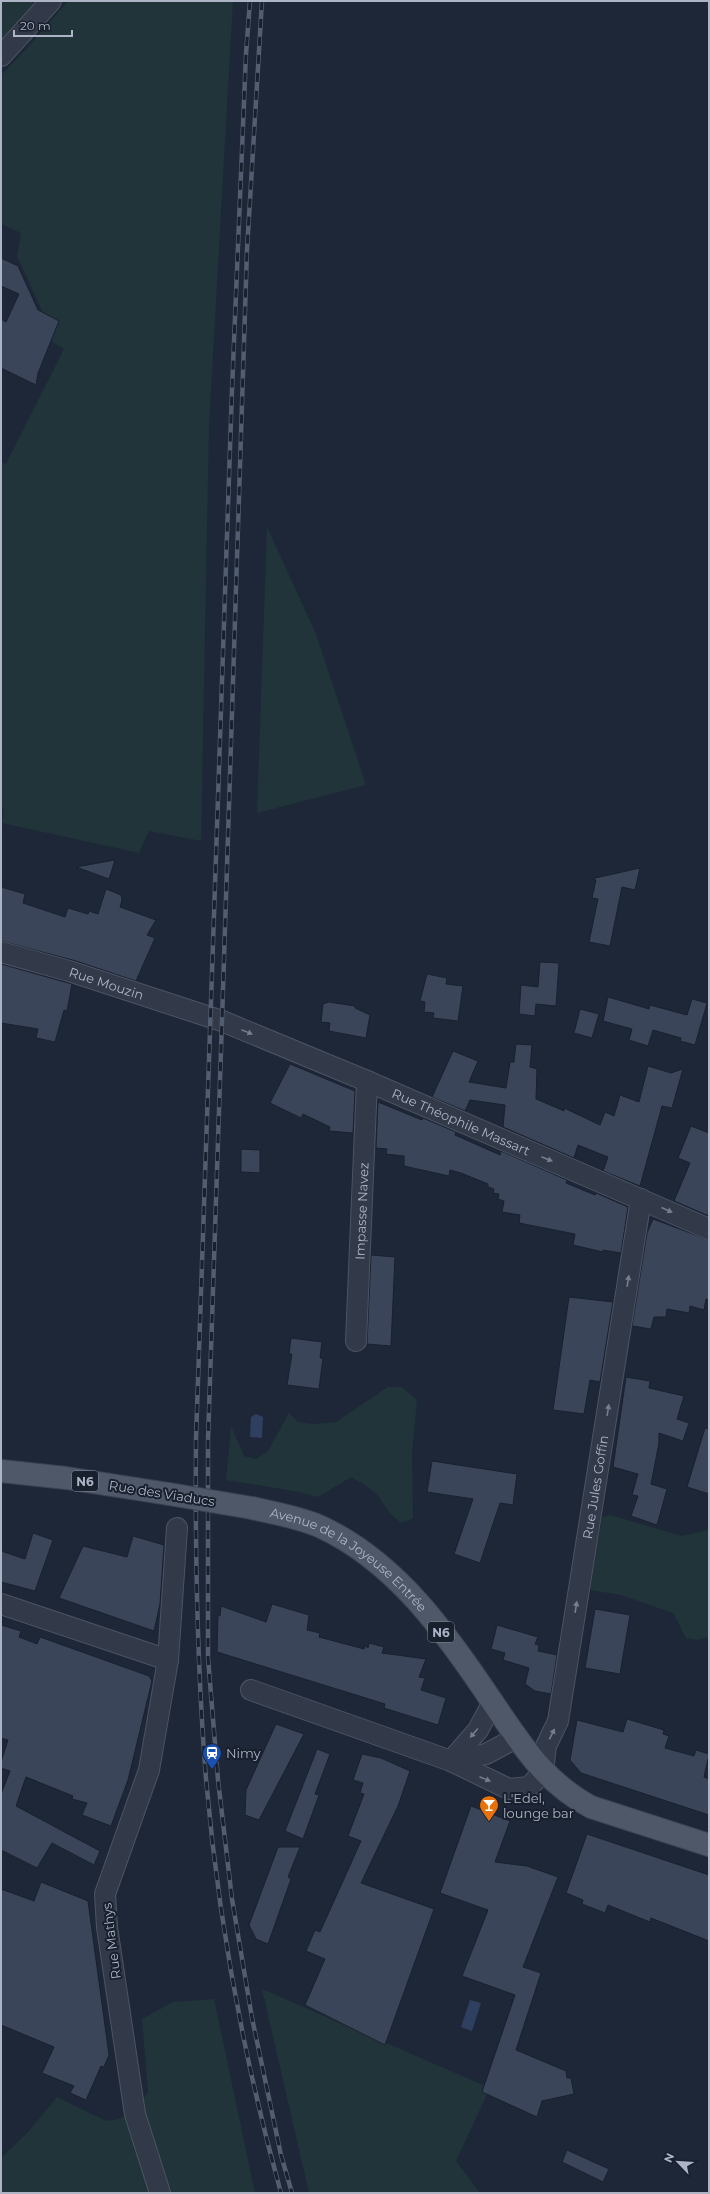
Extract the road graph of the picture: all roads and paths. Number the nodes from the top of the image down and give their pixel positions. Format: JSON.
{"nodes":[{"id":1,"x":51,"y":1,"type":"edge"},
{"id":2,"x":1,"y":56,"type":"edge"},
{"id":3,"x":1,"y":952,"type":"edge"},
{"id":4,"x":211,"y":1017,"type":"joint"},
{"id":5,"x":367,"y":1081,"type":"junction"},
{"id":6,"x":641,"y":1199,"type":"junction"},
{"id":7,"x":709,"y":1229,"type":"edge"},
{"id":8,"x":356,"y":1341,"type":"dead end"},
{"id":9,"x":1,"y":1471,"type":"edge"},
{"id":10,"x":252,"y":1508,"type":"joint"},
{"id":11,"x":177,"y":1528,"type":"dead end"},
{"id":12,"x":1,"y":1604,"type":"edge"},
{"id":13,"x":168,"y":1660,"type":"junction"},
{"id":14,"x":251,"y":1690,"type":"dead end"},
{"id":15,"x":493,"y":1702,"type":"junction"},
{"id":16,"x":516,"y":1738,"type":"junction"},
{"id":17,"x":451,"y":1761,"type":"junction"},
{"id":18,"x":543,"y":1772,"type":"junction"},
{"id":19,"x":709,"y":1846,"type":"edge"},
{"id":20,"x":160,"y":2193,"type":"edge"}],
"edges":[{"from":1,"to":2,"type":"street"},
{"from":3,"to":4,"type":"street","name":"Rue Mouzin"},
{"from":4,"to":5,"type":"street","name":"Rue Théophile Massart","one_way":true},
{"from":5,"to":6,"type":"street","name":"Rue Théophile Massart","one_way":true},
{"from":5,"to":8,"type":"street","name":"Impasse Navez"},
{"from":6,"to":7,"type":"street","name":"Rue Théophile Massart","one_way":true},
{"from":18,"to":6,"type":"street","name":"Rue Jules Goffin","one_way":true},
{"from":9,"to":10,"type":"main road","name":"Rue des Viaducs","number":"N6","bridge":true},
{"from":10,"to":15,"type":"main road","name":"Avenue de la Joyeuse Entrée","number":"N6"},
{"from":11,"to":13,"type":"street","name":"Rue Mathys"},
{"from":12,"to":13,"type":"street"},
{"from":13,"to":20,"type":"street","name":"Rue Mathys"},
{"from":14,"to":17,"type":"street"},
{"from":15,"to":16,"type":"main road","name":"Avenue de la Joyeuse Entrée","number":"N6"},
{"from":15,"to":17,"type":"street","one_way":true},
{"from":16,"to":17,"type":"street"},
{"from":16,"to":18,"type":"main road","name":"Avenue de la Joyeuse Entrée","number":"N6"},
{"from":17,"to":18,"type":"street","one_way":true},
{"from":18,"to":19,"type":"main road","name":"Avenue de la Joyeuse Entrée","number":"N6"}]}
